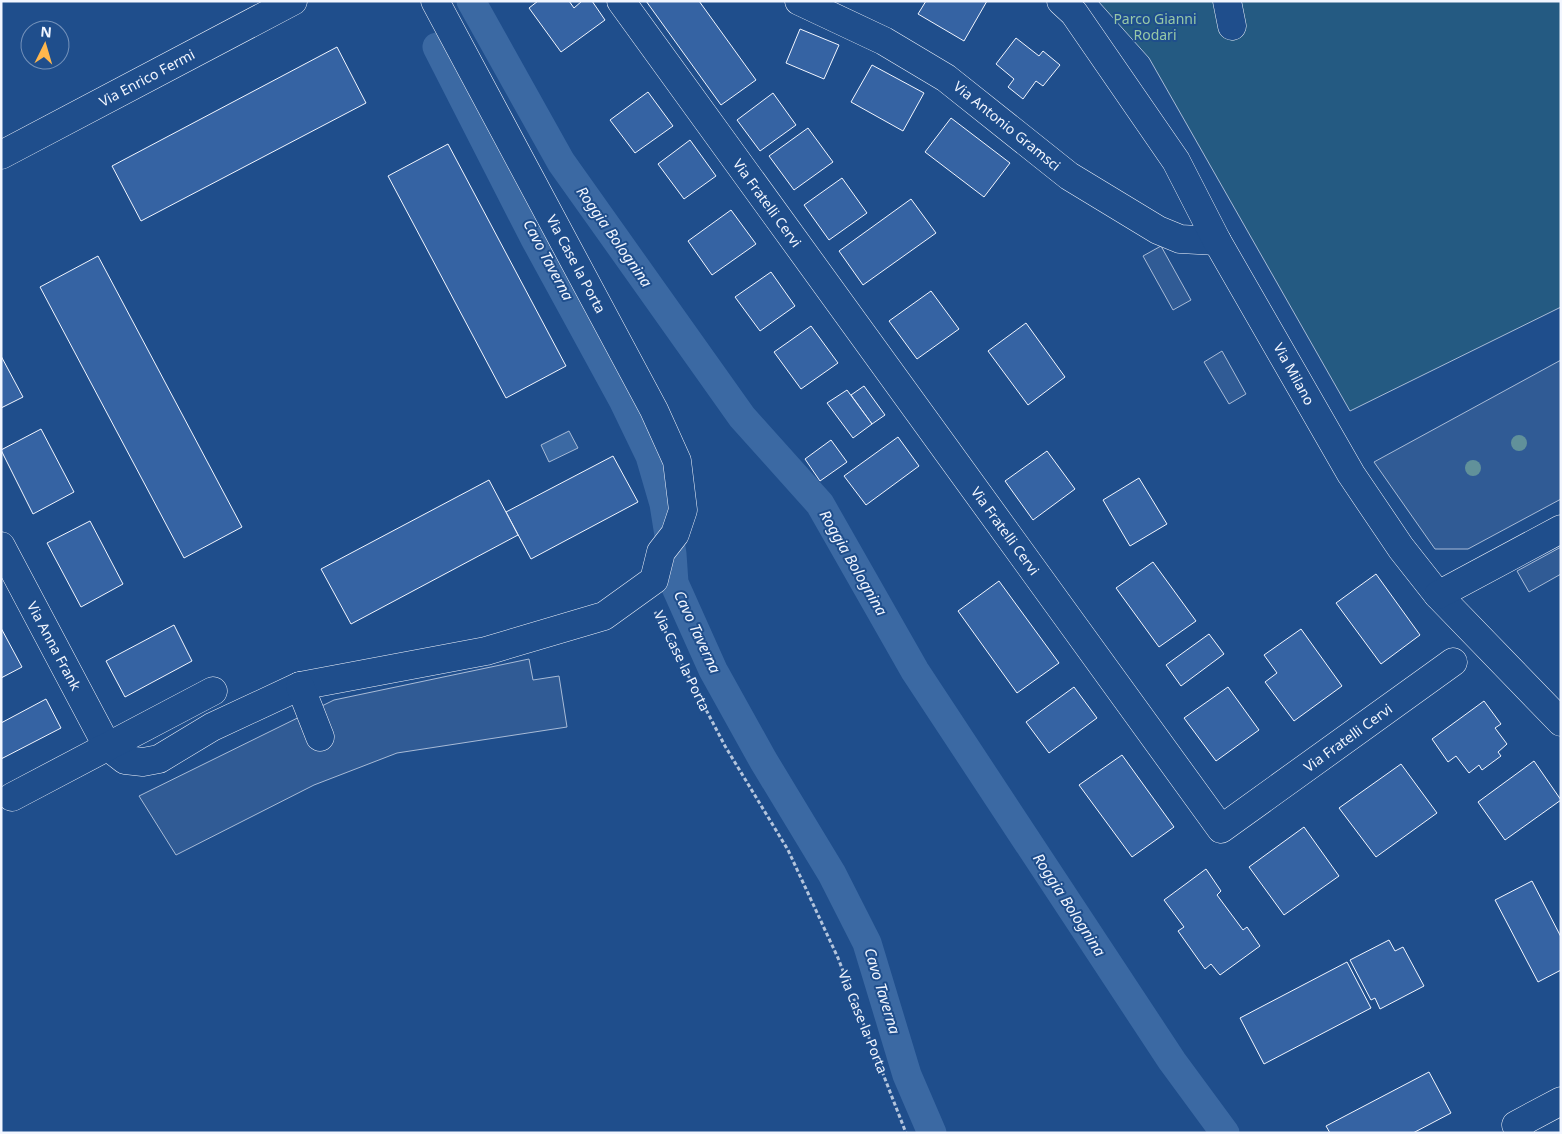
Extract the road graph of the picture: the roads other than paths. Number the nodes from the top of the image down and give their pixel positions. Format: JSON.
{"nodes":[{"id":1,"x":293,"y":1,"type":"edge"},
{"id":2,"x":435,"y":1,"type":"edge"},
{"id":3,"x":621,"y":1,"type":"edge"},
{"id":4,"x":799,"y":1,"type":"edge"},
{"id":5,"x":1061,"y":1,"type":"edge"},
{"id":6,"x":1,"y":154,"type":"edge"},
{"id":7,"x":1217,"y":241,"type":"junction"},
{"id":8,"x":1561,"y":529,"type":"edge"},
{"id":9,"x":1,"y":546,"type":"edge"},
{"id":10,"x":1438,"y":595,"type":"junction"},
{"id":11,"x":1453,"y":662,"type":"dead end"},
{"id":12,"x":300,"y":686,"type":"junction"},
{"id":13,"x":212,"y":691,"type":"dead end"},
{"id":14,"x":1561,"y":722,"type":"edge"},
{"id":15,"x":320,"y":737,"type":"dead end"},
{"id":16,"x":107,"y":746,"type":"junction"},
{"id":17,"x":12,"y":797,"type":"dead end"},
{"id":18,"x":1561,"y":1102,"type":"edge"},
{"id":19,"x":1520,"y":1133,"type":"edge"}],
"edges":[{"from":1,"to":6,"type":"street","name":"Via Enrico Fermi"},
{"from":2,"to":12,"type":"street","name":"Via Case la Porta"},
{"from":3,"to":11,"type":"street","name":"Via Fratelli Cervi"},
{"from":4,"to":7,"type":"street","name":"Via Antonio Gramsci"},
{"from":5,"to":7,"type":"street","name":"Via Milano"},
{"from":7,"to":10,"type":"street","name":"Via Milano"},
{"from":8,"to":10,"type":"street"},
{"from":9,"to":16,"type":"street","name":"Via Anna Frank"},
{"from":10,"to":14,"type":"street","name":"Via Milano"},
{"from":12,"to":15,"type":"street"},
{"from":12,"to":16,"type":"street"},
{"from":13,"to":16,"type":"street"},
{"from":16,"to":17,"type":"street"},
{"from":18,"to":19,"type":"street"}]}
